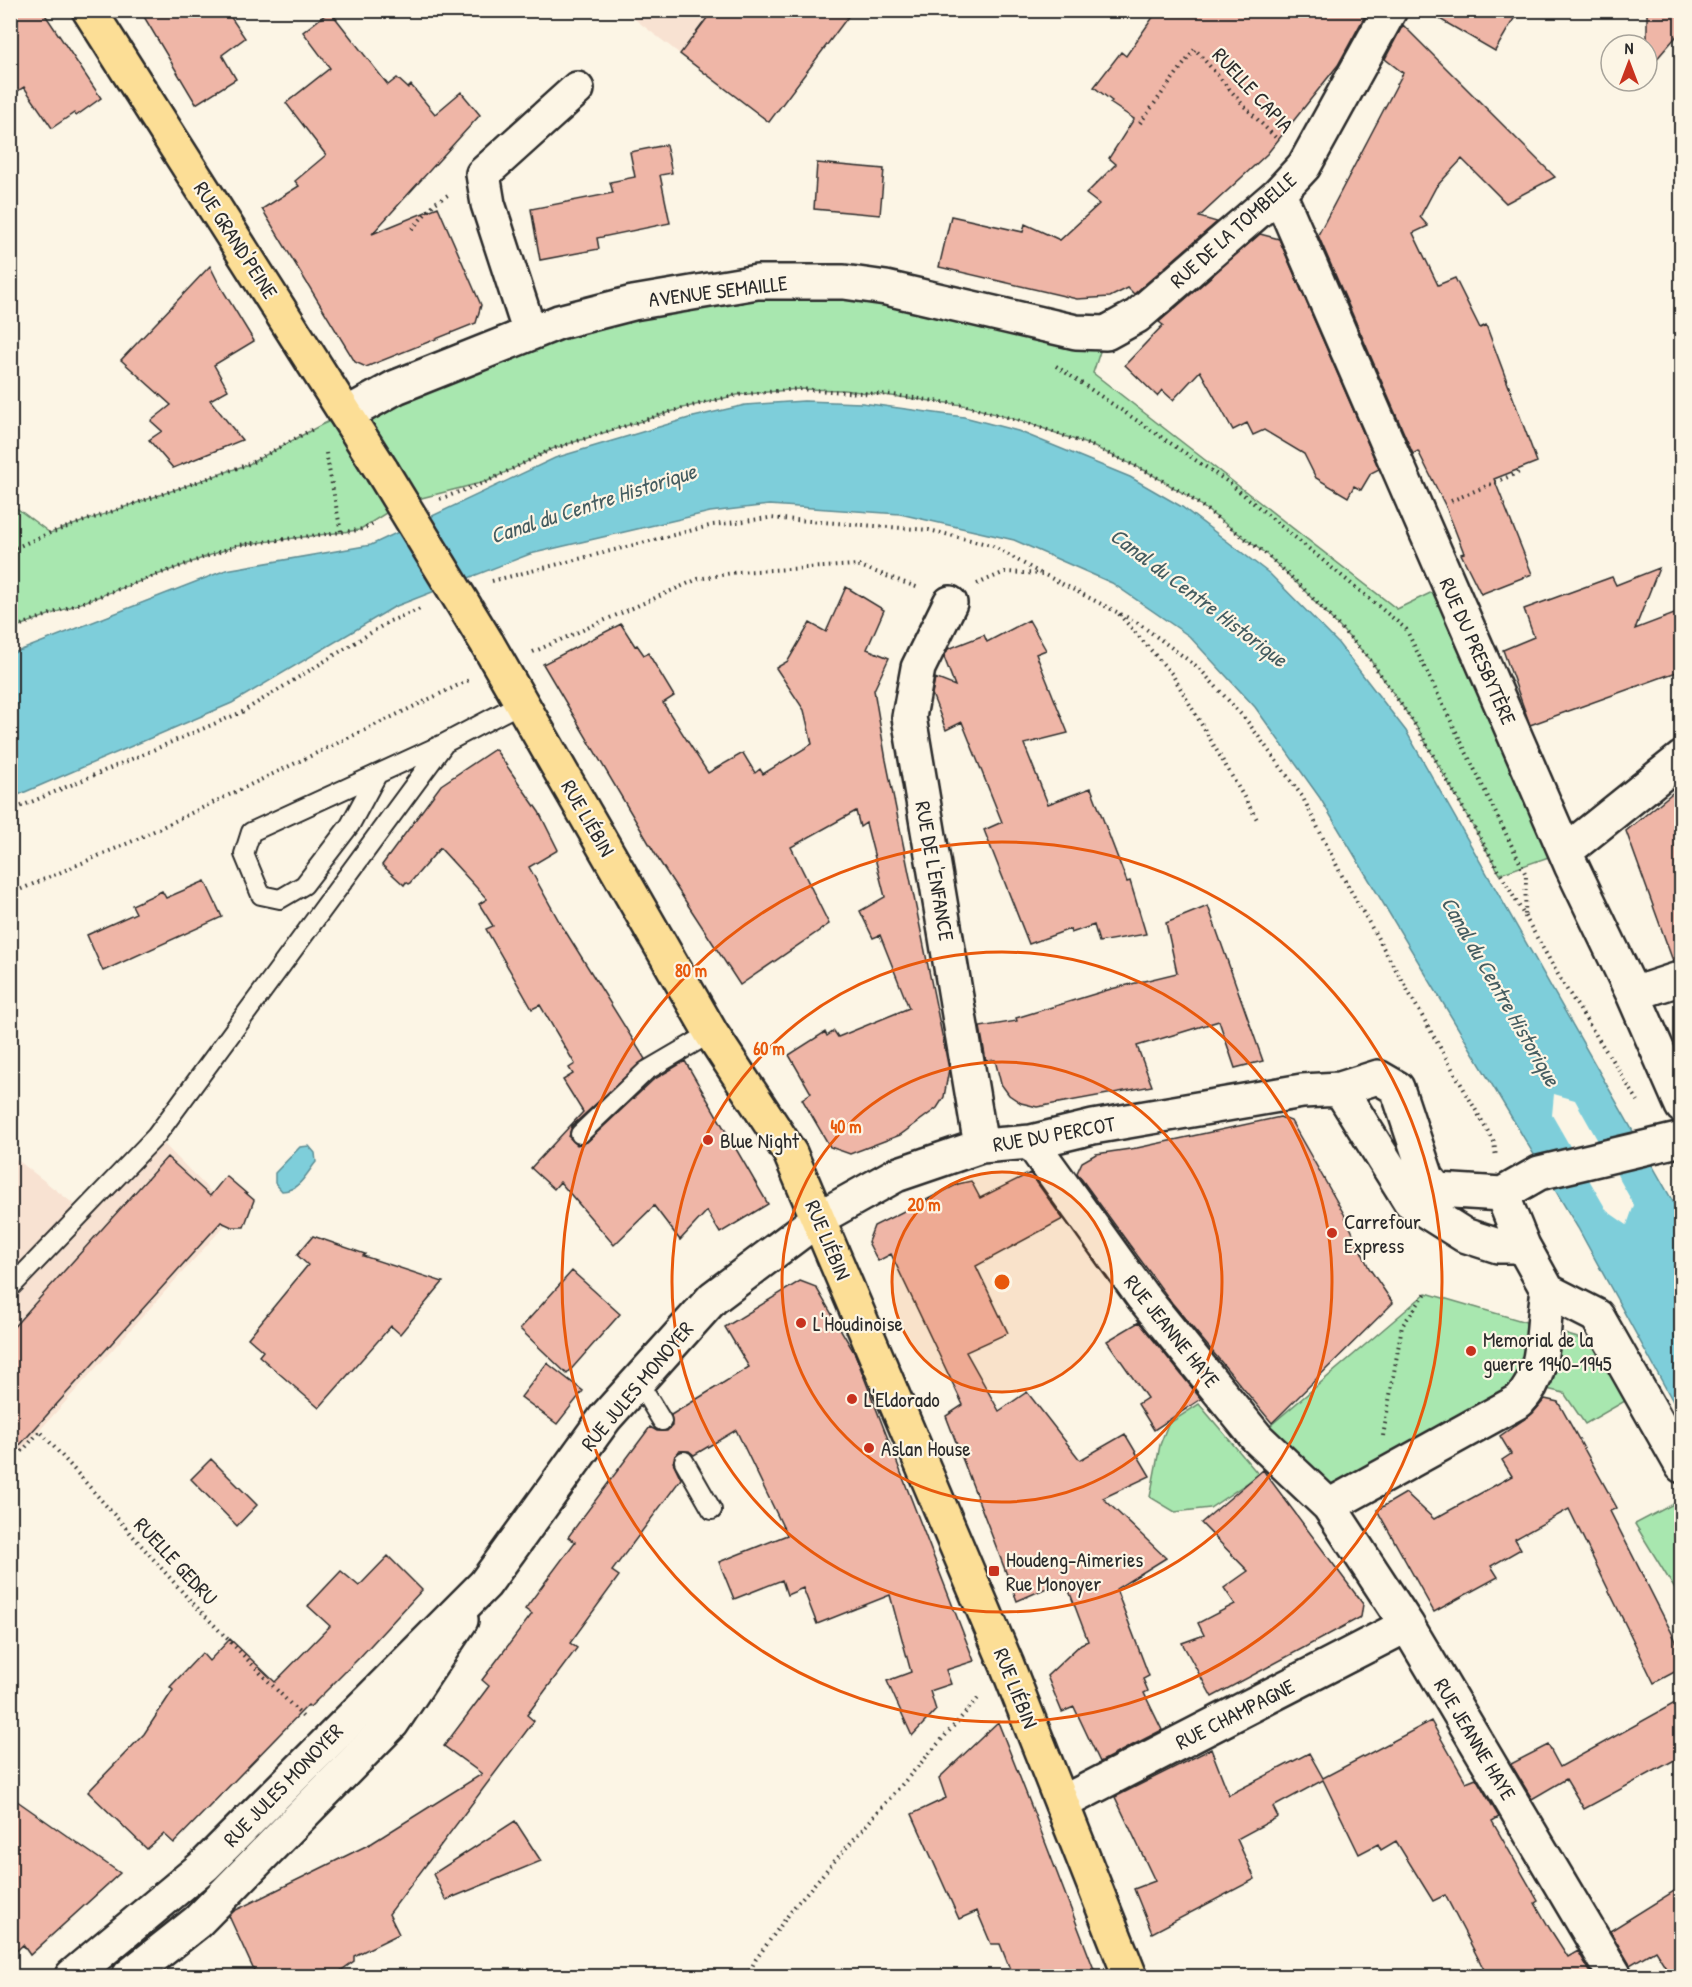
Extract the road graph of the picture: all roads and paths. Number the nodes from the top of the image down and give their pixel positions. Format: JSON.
{"nodes":[{"id":1,"x":89,"y":10,"type":"edge"},
{"id":2,"x":1390,"y":10,"type":"edge"},
{"id":3,"x":576,"y":88,"type":"dead end"},
{"id":4,"x":1140,"y":123,"type":"dead end"},
{"id":5,"x":1304,"y":166,"type":"junction"},
{"id":6,"x":483,"y":174,"type":"junction"},
{"id":7,"x":1279,"y":193,"type":"junction"},
{"id":8,"x":412,"y":229,"type":"dead end"},
{"id":9,"x":1020,"y":318,"type":"junction"},
{"id":10,"x":530,"y":333,"type":"junction"},
{"id":11,"x":1106,"y":333,"type":"joint"},
{"id":12,"x":334,"y":419,"type":"junction"},
{"id":13,"x":325,"y":447,"type":"dead end"},
{"id":14,"x":1522,"y":471,"type":"dead end"},
{"id":15,"x":434,"y":501,"type":"dead end"},
{"id":16,"x":1419,"y":515,"type":"junction"},
{"id":17,"x":380,"y":522,"type":"dead end"},
{"id":18,"x":341,"y":532,"type":"junction"},
{"id":19,"x":10,"y":550,"type":"edge"},
{"id":20,"x":1042,"y":574,"type":"junction"},
{"id":21,"x":486,"y":584,"type":"dead end"},
{"id":22,"x":950,"y":603,"type":"junction"},
{"id":23,"x":433,"y":604,"type":"dead end"},
{"id":24,"x":1116,"y":611,"type":"junction"},
{"id":25,"x":10,"y":629,"type":"edge"},
{"id":26,"x":493,"y":654,"type":"junction"},
{"id":27,"x":521,"y":703,"type":"junction"},
{"id":28,"x":445,"y":743,"type":"junction"},
{"id":29,"x":1682,"y":758,"type":"edge"},
{"id":30,"x":377,"y":776,"type":"junction"},
{"id":31,"x":10,"y":812,"type":"edge"},
{"id":32,"x":1258,"y":821,"type":"dead end"},
{"id":33,"x":1566,"y":851,"type":"junction"},
{"id":34,"x":10,"y":894,"type":"edge"},
{"id":35,"x":1525,"y":919,"type":"junction"},
{"id":36,"x":1682,"y":978,"type":"edge"},
{"id":37,"x":1633,"y":994,"type":"junction"},
{"id":38,"x":711,"y":1033,"type":"junction"},
{"id":39,"x":1340,"y":1089,"type":"junction"},
{"id":40,"x":1682,"y":1107,"type":"edge"},
{"id":41,"x":580,"y":1134,"type":"dead end"},
{"id":42,"x":1031,"y":1142,"type":"junction"},
{"id":43,"x":1665,"y":1143,"type":"edge"},
{"id":44,"x":981,"y":1146,"type":"junction"},
{"id":45,"x":1504,"y":1192,"type":"junction"},
{"id":46,"x":819,"y":1218,"type":"junction"},
{"id":47,"x":1523,"y":1246,"type":"junction"},
{"id":48,"x":10,"y":1288,"type":"edge"},
{"id":49,"x":1548,"y":1291,"type":"junction"},
{"id":50,"x":1426,"y":1293,"type":"dead end"},
{"id":51,"x":638,"y":1380,"type":"junction"},
{"id":52,"x":662,"y":1421,"type":"dead end"},
{"id":53,"x":1382,"y":1441,"type":"dead end"},
{"id":54,"x":684,"y":1461,"type":"dead end"},
{"id":55,"x":10,"y":1466,"type":"edge"},
{"id":56,"x":1682,"y":1466,"type":"edge"},
{"id":57,"x":1329,"y":1506,"type":"junction"},
{"id":58,"x":712,"y":1510,"type":"dead end"},
{"id":59,"x":485,"y":1584,"type":"junction"},
{"id":60,"x":1407,"y":1625,"type":"junction"},
{"id":61,"x":1007,"y":1665,"type":"junction"},
{"id":62,"x":327,"y":1740,"type":"junction"},
{"id":63,"x":1062,"y":1803,"type":"junction"},
{"id":64,"x":72,"y":1977,"type":"edge"},
{"id":65,"x":129,"y":1977,"type":"edge"},
{"id":66,"x":747,"y":1977,"type":"edge"},
{"id":67,"x":1130,"y":1977,"type":"edge"},
{"id":68,"x":1615,"y":1977,"type":"edge"}],
"edges":[{"from":1,"to":12,"type":"main road","name":"RUE GRAND'PEINE"},
{"from":2,"to":5,"type":"street","name":"RUE DE LA TOMBELLE"},
{"from":3,"to":6,"type":"street"},
{"from":4,"to":5,"type":"path","name":"RUELLE CAPIA"},
{"from":5,"to":7,"type":"street","name":"RUE DE LA TOMBELLE"},
{"from":6,"to":8,"type":"path"},
{"from":6,"to":10,"type":"street"},
{"from":7,"to":11,"type":"street","name":"RUE DE LA TOMBELLE"},
{"from":7,"to":16,"type":"street","name":"RUE DU PRESBYTÈRE"},
{"from":9,"to":10,"type":"street","name":"AVENUE SEMAILLE"},
{"from":9,"to":11,"type":"street","name":"AVENUE SEMAILLE"},
{"from":9,"to":35,"type":"path"},
{"from":10,"to":12,"type":"street","name":"AVENUE SEMAILLE"},
{"from":12,"to":19,"type":"path"},
{"from":12,"to":26,"type":"main road","name":"RUE GRAND'PEINE","bridge":true},
{"from":13,"to":18,"type":"path"},
{"from":14,"to":16,"type":"path"},
{"from":15,"to":35,"type":"path"},
{"from":16,"to":33,"type":"street","name":"RUE DU PRESBYTÈRE"},
{"from":17,"to":18,"type":"path"},
{"from":18,"to":25,"type":"path"},
{"from":20,"to":21,"type":"path"},
{"from":20,"to":22,"type":"path"},
{"from":20,"to":24,"type":"path"},
{"from":22,"to":26,"type":"path"},
{"from":22,"to":44,"type":"street","name":"RUE DE L'ENFANCE"},
{"from":23,"to":31,"type":"path"},
{"from":24,"to":32,"type":"path"},
{"from":24,"to":45,"type":"path"},
{"from":26,"to":27,"type":"main road","name":"RUE LIÉBIN"},
{"from":26,"to":34,"type":"path"},
{"from":27,"to":28,"type":"lane"},
{"from":27,"to":38,"type":"main road","name":"RUE LIÉBIN"},
{"from":28,"to":30,"type":"lane"},
{"from":28,"to":48,"type":"lane"},
{"from":29,"to":33,"type":"street"},
{"from":30,"to":30,"type":"lane"},
{"from":33,"to":37,"type":"street","name":"RUE DU PRESBYTÈRE"},
{"from":35,"to":43,"type":"path"},
{"from":36,"to":37,"type":"street"},
{"from":37,"to":40,"type":"street","name":"RUE DU PRESBYTÈRE"},
{"from":38,"to":41,"type":"lane"},
{"from":38,"to":46,"type":"main road","name":"RUE LIÉBIN"},
{"from":39,"to":42,"type":"street","name":"RUE DU PERCOT"},
{"from":39,"to":45,"type":"street","name":"RUE DU PERCOT"},
{"from":39,"to":47,"type":"street"},
{"from":42,"to":44,"type":"street","name":"RUE DU PERCOT"},
{"from":42,"to":57,"type":"street","name":"RUE JEANNE HAYE"},
{"from":43,"to":45,"type":"street"},
{"from":44,"to":46,"type":"street","name":"RUE DU PERCOT"},
{"from":45,"to":47,"type":"street"},
{"from":46,"to":51,"type":"street","name":"RUE JULES MONOYER"},
{"from":46,"to":61,"type":"main road","name":"RUE LIÉBIN"},
{"from":47,"to":49,"type":"street"},
{"from":49,"to":56,"type":"street"},
{"from":49,"to":57,"type":"street"},
{"from":50,"to":53,"type":"path"},
{"from":51,"to":52,"type":"lane"},
{"from":51,"to":59,"type":"street","name":"RUE JULES MONOYER"},
{"from":54,"to":58,"type":"lane"},
{"from":55,"to":62,"type":"path","name":"RUELLE GEDRU"},
{"from":57,"to":60,"type":"street","name":"RUE JEANNE HAYE"},
{"from":59,"to":62,"type":"street","name":"RUE JULES MONOYER"},
{"from":59,"to":65,"type":"street","name":"RUE JULES MONOYER"},
{"from":60,"to":63,"type":"street","name":"RUE CHAMPAGNE"},
{"from":60,"to":68,"type":"street","name":"RUE JEANNE HAYE"},
{"from":61,"to":63,"type":"main road","name":"RUE LIÉBIN"},
{"from":61,"to":66,"type":"path"},
{"from":62,"to":64,"type":"street","name":"RUE JULES MONOYER"},
{"from":63,"to":67,"type":"main road","name":"RUE LIÉBIN"}]}
